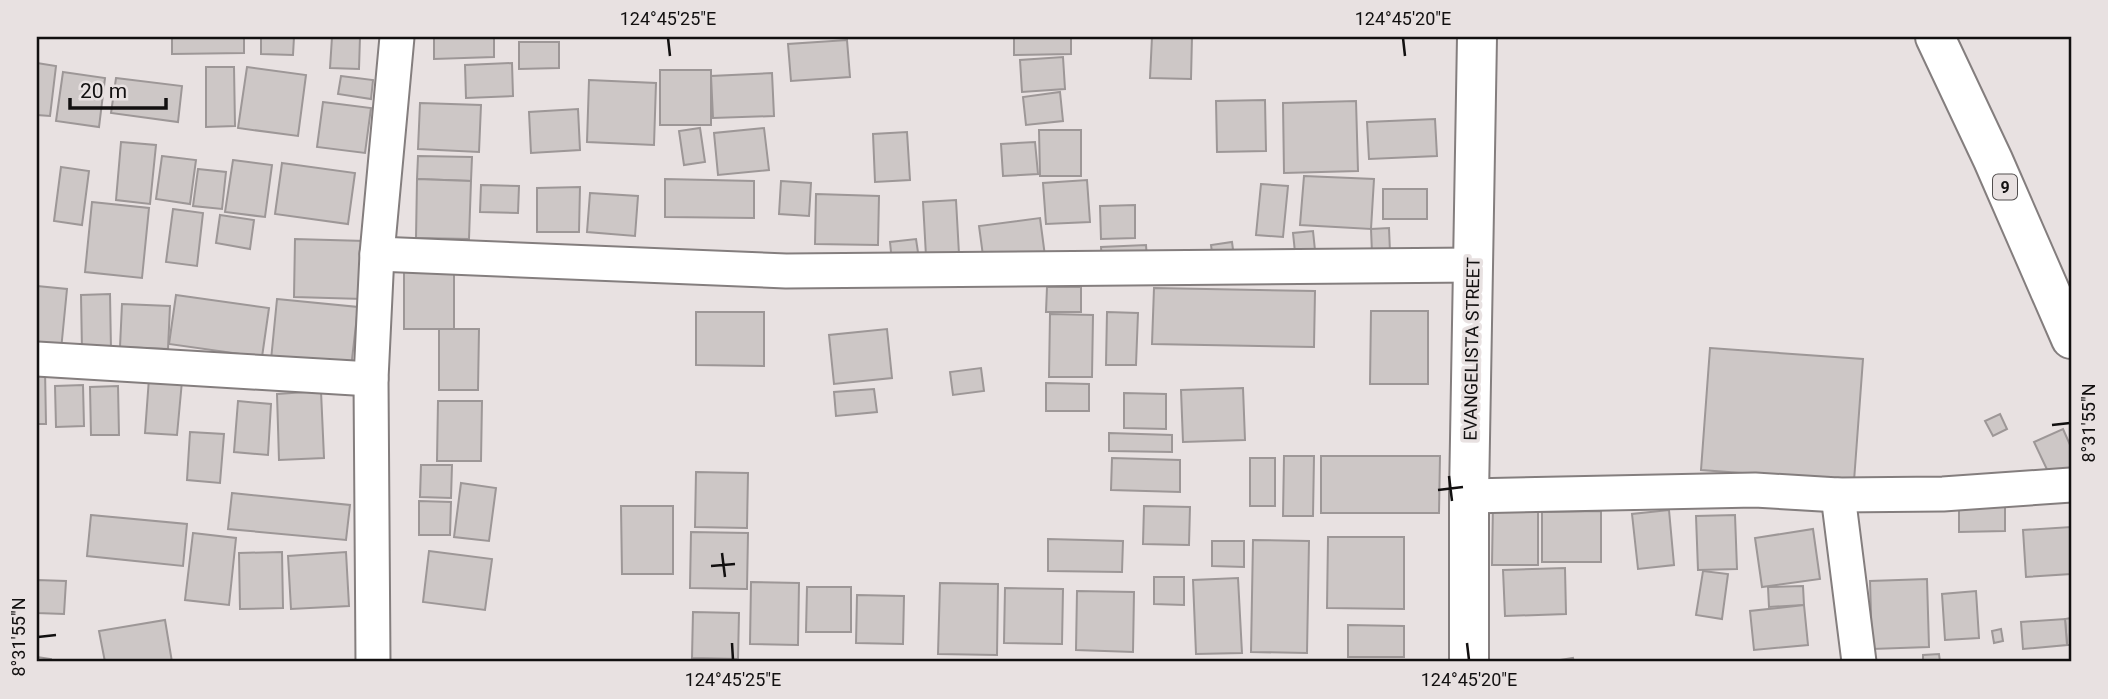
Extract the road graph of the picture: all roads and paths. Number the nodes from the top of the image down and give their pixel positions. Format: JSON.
{"nodes":[{"id":1,"x":397,"y":37,"type":"edge"},
{"id":2,"x":1477,"y":37,"type":"edge"},
{"id":3,"x":1935,"y":37,"type":"edge"},
{"id":4,"x":377,"y":254,"type":"junction"},
{"id":5,"x":1474,"y":264,"type":"junction"},
{"id":6,"x":2071,"y":339,"type":"edge"},
{"id":7,"x":37,"y":359,"type":"edge"},
{"id":8,"x":370,"y":379,"type":"junction"},
{"id":9,"x":2071,"y":485,"type":"edge"},
{"id":10,"x":1838,"y":495,"type":"junction"},
{"id":11,"x":1469,"y":496,"type":"junction"},
{"id":12,"x":373,"y":662,"type":"edge"},
{"id":13,"x":1469,"y":662,"type":"edge"},
{"id":14,"x":1859,"y":662,"type":"edge"}],
"edges":[{"from":1,"to":4,"type":"street"},
{"from":2,"to":5,"type":"main road","name":"EVANGELISTA STREET"},
{"from":3,"to":6,"type":"main road","number":"9"},
{"from":4,"to":5,"type":"street"},
{"from":4,"to":8,"type":"street"},
{"from":5,"to":11,"type":"main road","name":"EVANGELISTA STREET"},
{"from":7,"to":8,"type":"street"},
{"from":8,"to":12,"type":"street"},
{"from":9,"to":10,"type":"street"},
{"from":10,"to":11,"type":"street"},
{"from":10,"to":14,"type":"street"},
{"from":11,"to":13,"type":"main road","name":"EVANGELISTA STREET"}]}
